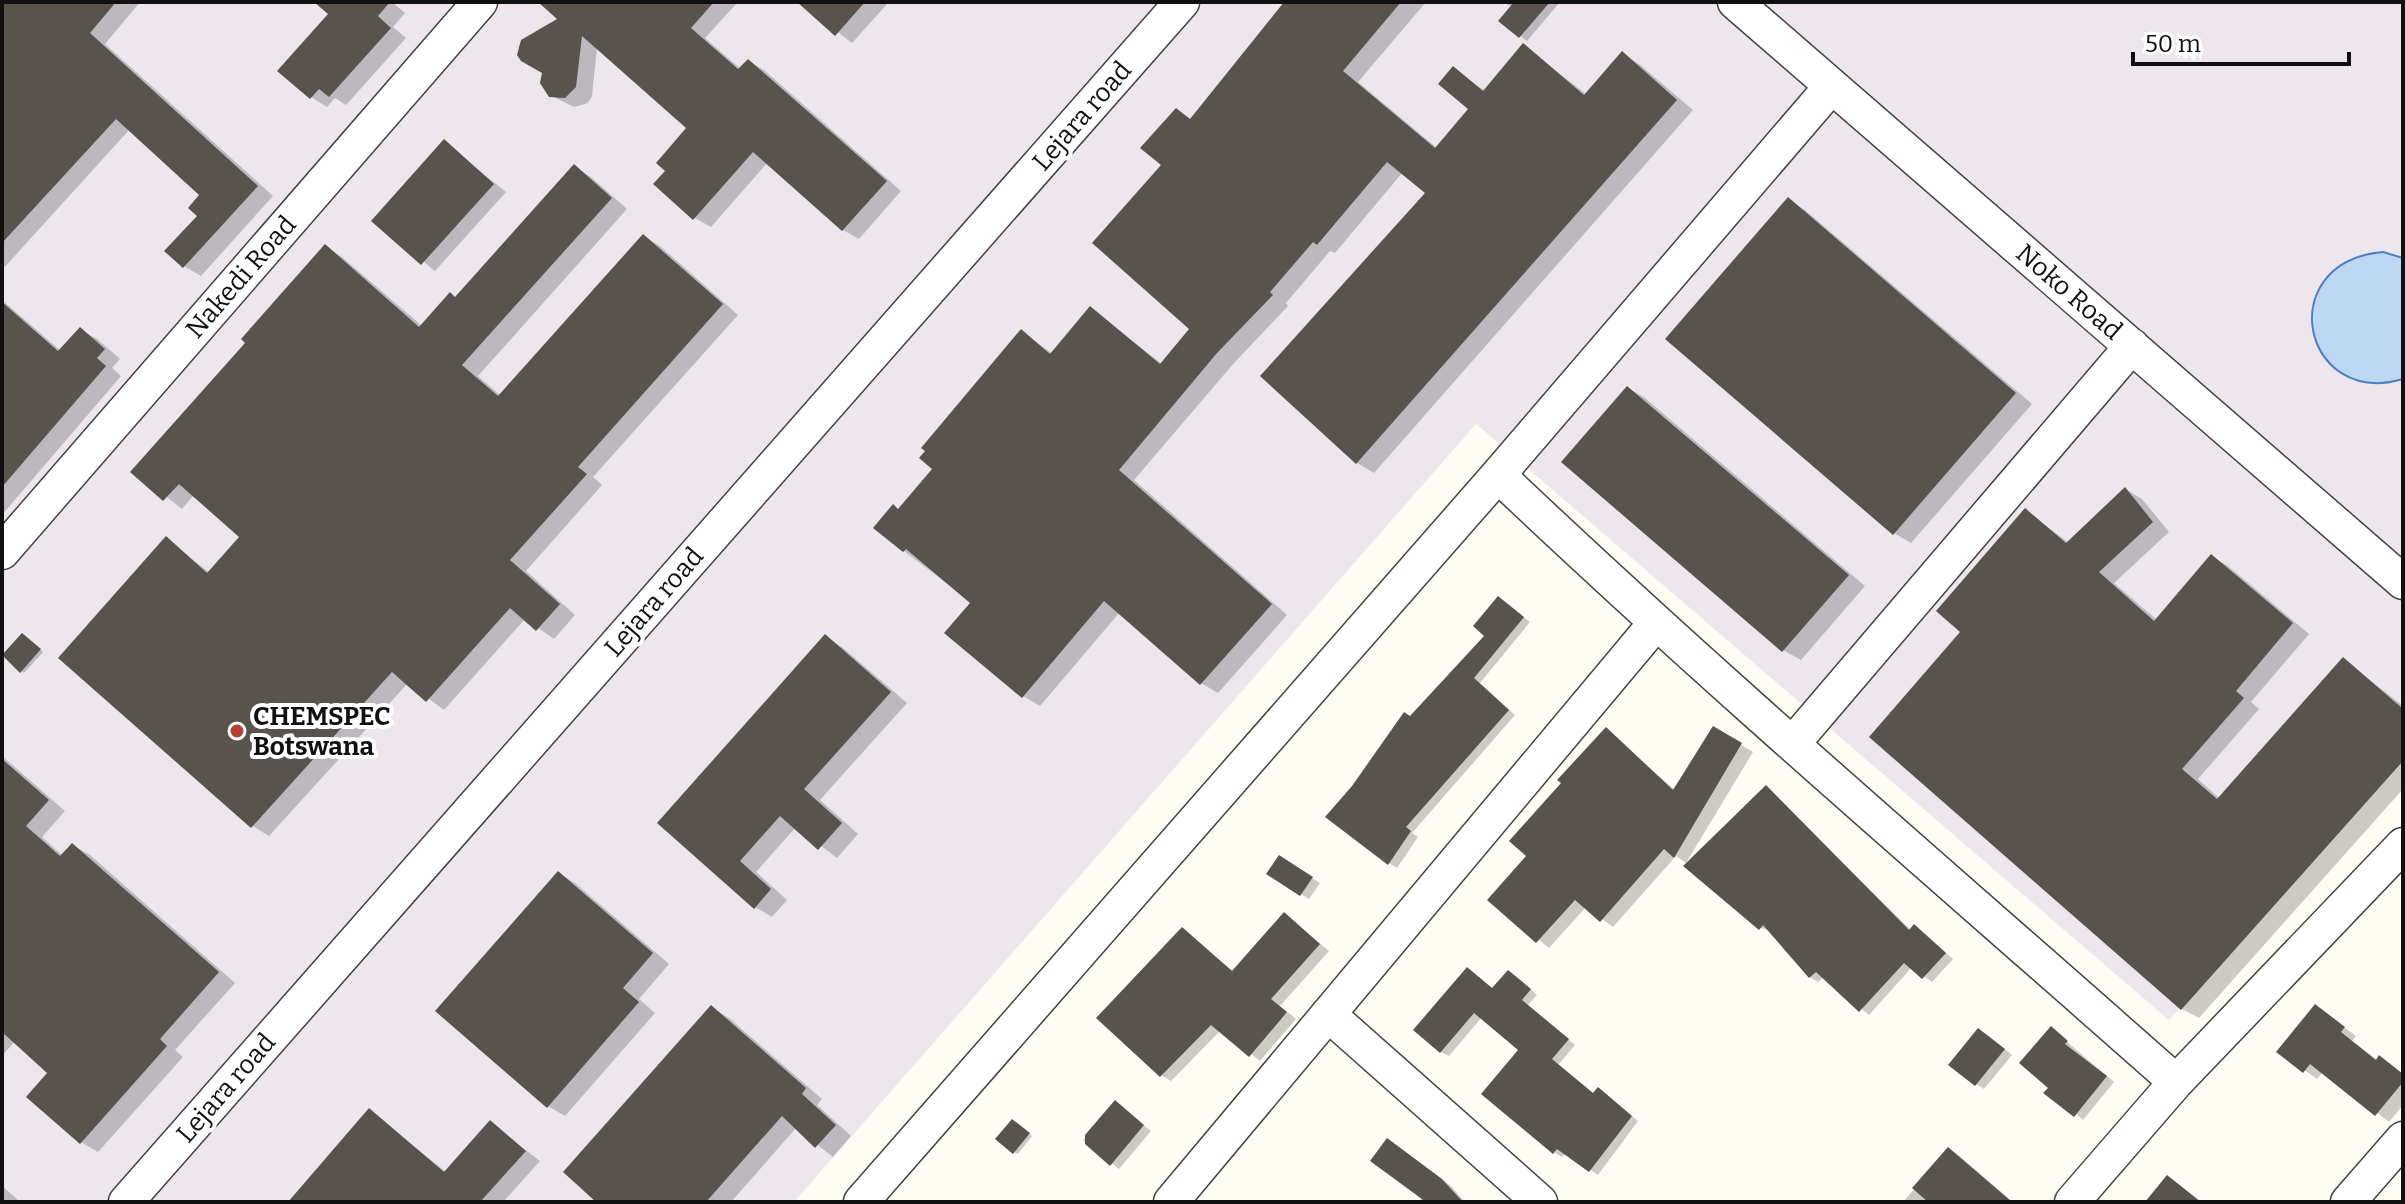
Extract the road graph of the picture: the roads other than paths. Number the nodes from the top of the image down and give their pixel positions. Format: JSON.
{"nodes":[{"id":1,"x":480,"y":2,"type":"edge"},
{"id":2,"x":1182,"y":2,"type":"edge"},
{"id":3,"x":1735,"y":2,"type":"edge"},
{"id":4,"x":1763,"y":2,"type":"edge"},
{"id":5,"x":1831,"y":87,"type":"junction"},
{"id":6,"x":2132,"y":346,"type":"junction"},
{"id":7,"x":1498,"y":475,"type":"junction"},
{"id":8,"x":2403,"y":550,"type":"edge"},
{"id":9,"x":2,"y":552,"type":"edge"},
{"id":10,"x":2403,"y":582,"type":"edge"},
{"id":11,"x":1655,"y":624,"type":"junction"},
{"id":12,"x":1794,"y":742,"type":"junction"},
{"id":13,"x":2403,"y":845,"type":"edge"},
{"id":14,"x":1328,"y":1014,"type":"junction"},
{"id":15,"x":2176,"y":1082,"type":"junction"},
{"id":16,"x":2403,"y":1139,"type":"edge"},
{"id":17,"x":1186,"y":1197,"type":"edge"},
{"id":18,"x":126,"y":1202,"type":"edge"},
{"id":19,"x":861,"y":1202,"type":"edge"},
{"id":20,"x":1540,"y":1202,"type":"edge"},
{"id":21,"x":2072,"y":1202,"type":"edge"},
{"id":22,"x":2348,"y":1202,"type":"edge"}],
"edges":[{"from":1,"to":9,"type":"street","name":"Nakedi Road"},
{"from":2,"to":18,"type":"street","name":"Lejara road"},
{"from":3,"to":5,"type":"street","name":"Noko Road"},
{"from":4,"to":8,"type":"street"},
{"from":5,"to":6,"type":"street","name":"Noko Road"},
{"from":5,"to":7,"type":"street"},
{"from":6,"to":10,"type":"street","name":"Noko Road"},
{"from":6,"to":12,"type":"street"},
{"from":7,"to":11,"type":"street"},
{"from":7,"to":19,"type":"street"},
{"from":11,"to":12,"type":"street"},
{"from":11,"to":14,"type":"street"},
{"from":12,"to":15,"type":"street"},
{"from":13,"to":15,"type":"street"},
{"from":14,"to":17,"type":"street"},
{"from":14,"to":20,"type":"street"},
{"from":15,"to":21,"type":"street"},
{"from":16,"to":22,"type":"street"}]}
